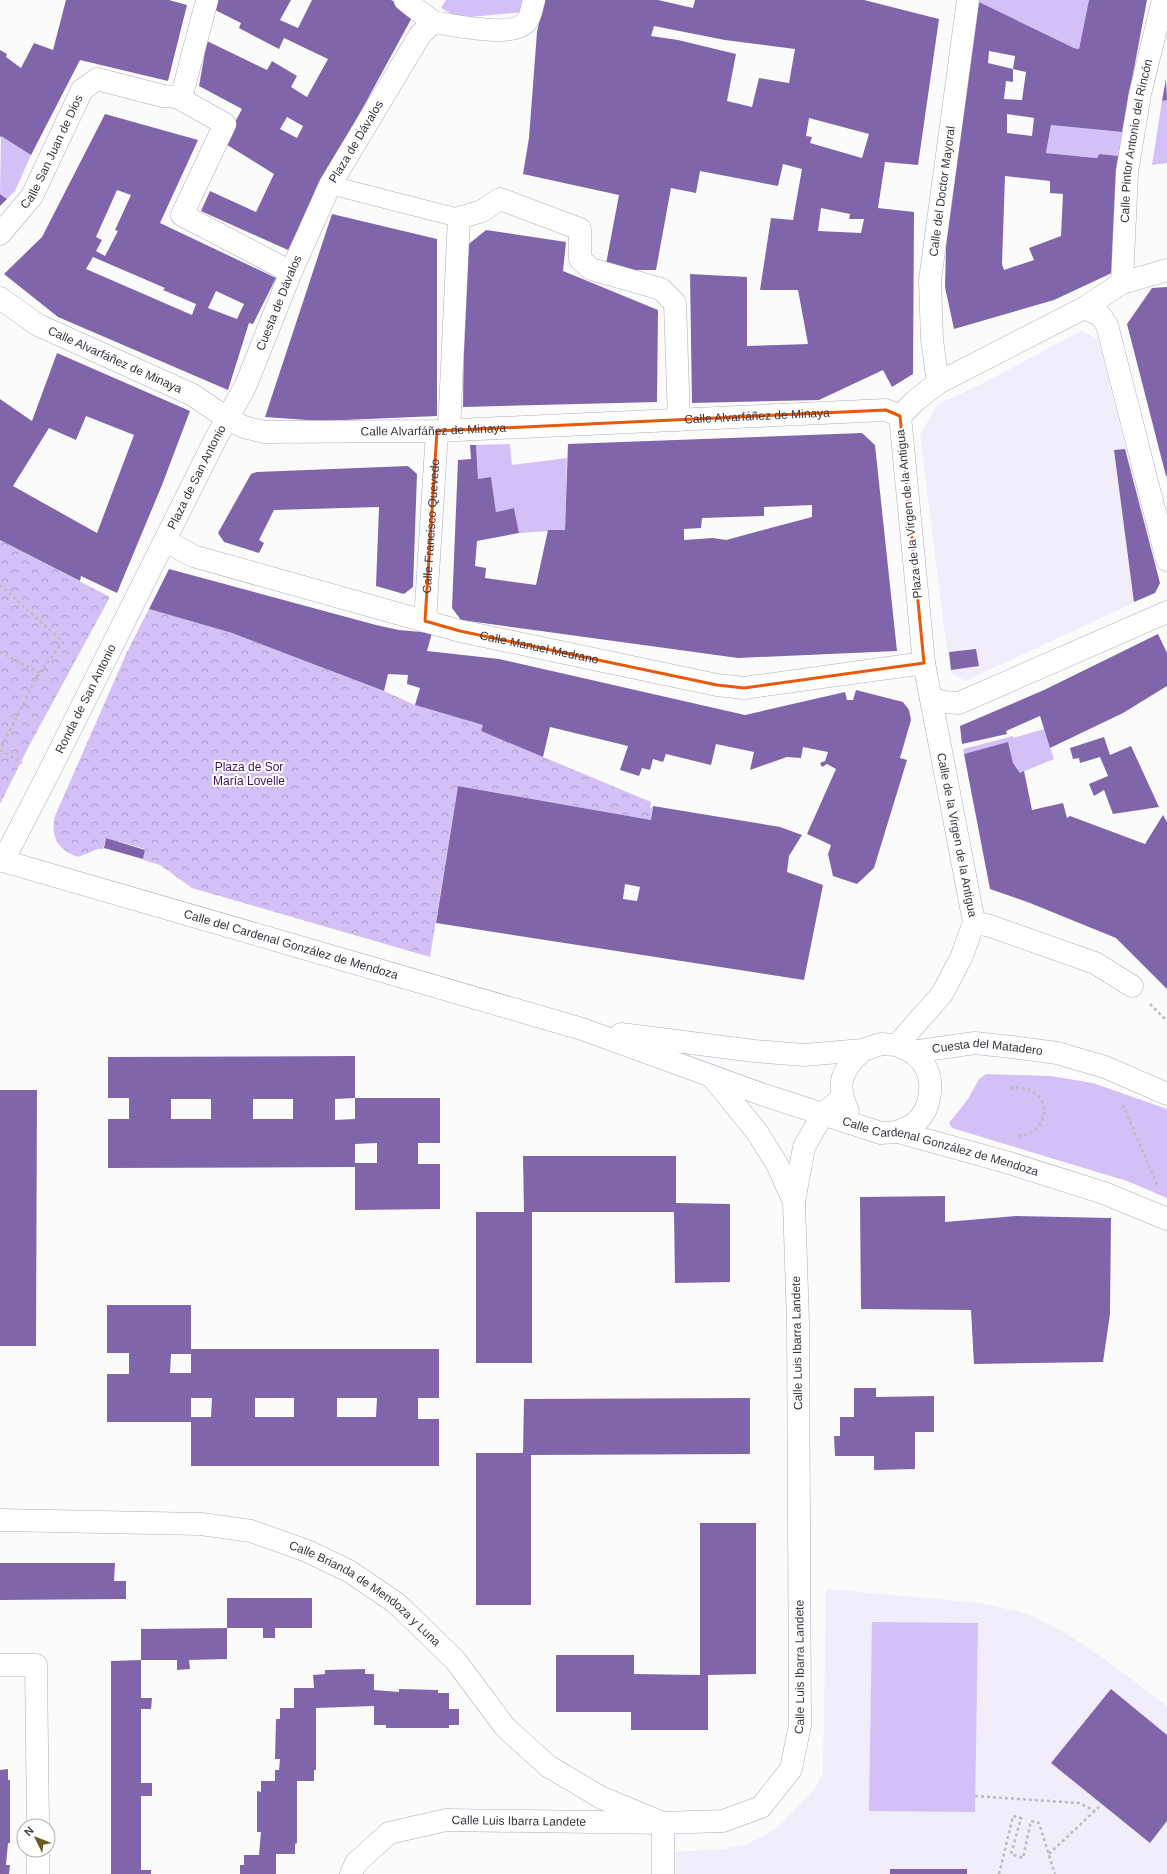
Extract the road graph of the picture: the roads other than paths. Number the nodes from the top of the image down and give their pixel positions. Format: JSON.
{"nodes":[{"id":1,"x":207,"y":0,"type":"edge"},
{"id":2,"x":405,"y":0,"type":"edge"},
{"id":3,"x":534,"y":0,"type":"edge"},
{"id":4,"x":968,"y":0,"type":"edge"},
{"id":5,"x":1163,"y":0,"type":"edge"},
{"id":6,"x":433,"y":22,"type":"junction"},
{"id":7,"x":177,"y":97,"type":"junction"},
{"id":8,"x":330,"y":185,"type":"junction"},
{"id":9,"x":459,"y":218,"type":"junction"},
{"id":10,"x":0,"y":234,"type":"edge"},
{"id":11,"x":1167,"y":270,"type":"edge"},
{"id":12,"x":291,"y":272,"type":"junction"},
{"id":13,"x":1122,"y":283,"type":"junction"},
{"id":14,"x":0,"y":298,"type":"edge"},
{"id":15,"x":1084,"y":308,"type":"junction"},
{"id":16,"x":938,"y":384,"type":"junction"},
{"id":17,"x":900,"y":416,"type":"junction"},
{"id":18,"x":228,"y":419,"type":"junction"},
{"id":19,"x":679,"y":420,"type":"junction"},
{"id":20,"x":443,"y":431,"type":"junction"},
{"id":21,"x":167,"y":537,"type":"junction"},
{"id":22,"x":1167,"y":560,"type":"edge"},
{"id":23,"x":1167,"y":612,"type":"edge"},
{"id":24,"x":425,"y":621,"type":"junction"},
{"id":25,"x":924,"y":662,"type":"junction"},
{"id":26,"x":931,"y":698,"type":"junction"},
{"id":27,"x":2,"y":860,"type":"edge"},
{"id":28,"x":974,"y":922,"type":"junction"},
{"id":29,"x":1132,"y":986,"type":"dead end"},
{"id":30,"x":582,"y":1029,"type":"junction"},
{"id":31,"x":905,"y":1049,"type":"junction"},
{"id":32,"x":863,"y":1050,"type":"junction"},
{"id":33,"x":712,"y":1077,"type":"junction"},
{"id":34,"x":1167,"y":1094,"type":"edge"},
{"id":35,"x":842,"y":1098,"type":"junction"},
{"id":36,"x":823,"y":1114,"type":"junction"},
{"id":37,"x":863,"y":1128,"type":"junction"},
{"id":38,"x":898,"y":1132,"type":"junction"},
{"id":39,"x":794,"y":1202,"type":"junction"},
{"id":40,"x":1165,"y":1218,"type":"edge"},
{"id":41,"x":0,"y":1520,"type":"edge"},
{"id":42,"x":0,"y":1665,"type":"edge"},
{"id":43,"x":38,"y":1818,"type":"edge"},
{"id":44,"x":663,"y":1822,"type":"junction"},
{"id":45,"x":38,"y":1858,"type":"edge"},
{"id":46,"x":38,"y":1874,"type":"edge"},
{"id":47,"x":351,"y":1874,"type":"edge"},
{"id":48,"x":663,"y":1874,"type":"edge"}],
"edges":[{"from":1,"to":7,"type":"street"},
{"from":2,"to":6,"type":"street"},
{"from":3,"to":6,"type":"street"},
{"from":4,"to":16,"type":"street","name":"Calle del Doctor Mayoral"},
{"from":5,"to":13,"type":"street","name":"Calle Pintor Antonio del Rincón"},
{"from":6,"to":8,"type":"street","name":"Plaza de Dávalos"},
{"from":7,"to":10,"type":"street","name":"Calle San Juan de Dios"},
{"from":7,"to":12,"type":"street","name":"Calle San Juan de Dios"},
{"from":8,"to":9,"type":"lane","name":"Plaza de Dávalos"},
{"from":8,"to":12,"type":"street","name":"Cuesta de Dávalos"},
{"from":9,"to":19,"type":"street"},
{"from":9,"to":20,"type":"street","name":"Calle Francisco Quevedo"},
{"from":11,"to":13,"type":"street","name":"Plaza de la Virgen de la Antigua"},
{"from":12,"to":18,"type":"street","name":"Cuesta de Dávalos"},
{"from":13,"to":15,"type":"street","name":"Plaza de la Virgen de la Antigua"},
{"from":14,"to":18,"type":"street","name":"Calle Alvarfáñez de Minaya"},
{"from":15,"to":16,"type":"street","name":"Plaza de la Virgen de la Antigua"},
{"from":15,"to":22,"type":"street"},
{"from":16,"to":17,"type":"street","name":"Plaza de la Virgen de la Antigua"},
{"from":17,"to":19,"type":"street","name":"Calle Alvarfáñez de Minaya"},
{"from":17,"to":25,"type":"street","name":"Plaza de la Virgen de la Antigua"},
{"from":18,"to":20,"type":"street","name":"Calle Alvarfáñez de Minaya"},
{"from":18,"to":21,"type":"street","name":"Plaza de San Antonio"},
{"from":19,"to":20,"type":"street","name":"Calle Alvarfáñez de Minaya"},
{"from":20,"to":24,"type":"street","name":"Calle Francisco Quevedo"},
{"from":21,"to":24,"type":"street","name":"Calle Manuel Medrano"},
{"from":21,"to":27,"type":"street","name":"Ronda de San Antonio"},
{"from":23,"to":26,"type":"street"},
{"from":24,"to":25,"type":"street","name":"Calle Manuel Medrano"},
{"from":25,"to":26,"type":"street","name":"Plaza de la Virgen de la Antigua"},
{"from":26,"to":28,"type":"street","name":"Calle de la Virgen de la Antigua"},
{"from":27,"to":30,"type":"street","name":"Calle del Cardenal González de Mendoza"},
{"from":28,"to":29,"type":"street"},
{"from":28,"to":31,"type":"street","name":"Calle de la Virgen de la Antigua"},
{"from":30,"to":32,"type":"street","name":"Cuesta del Matadero"},
{"from":30,"to":33,"type":"street","name":"Calle Cardenal González de Mendoza"},
{"from":31,"to":32,"type":"street","name":"Cuesta del Matadero"},
{"from":31,"to":34,"type":"street","name":"Cuesta del Matadero"},
{"from":31,"to":38,"type":"street"},
{"from":32,"to":35,"type":"street"},
{"from":33,"to":36,"type":"street","name":"Calle Cardenal González de Mendoza"},
{"from":33,"to":39,"type":"street"},
{"from":35,"to":36,"type":"street","name":"Calle Luis Ibarra Landete"},
{"from":35,"to":37,"type":"street"},
{"from":36,"to":37,"type":"street","name":"Calle Cardenal González de Mendoza"},
{"from":36,"to":39,"type":"street","name":"Calle Luis Ibarra Landete"},
{"from":37,"to":38,"type":"street","name":"Calle Cardenal González de Mendoza"},
{"from":38,"to":40,"type":"street","name":"Calle Cardenal González de Mendoza"},
{"from":39,"to":44,"type":"street","name":"Calle Luis Ibarra Landete"},
{"from":41,"to":44,"type":"street","name":"Calle Brianda de Mendoza y Luna"},
{"from":42,"to":43,"type":"street"},
{"from":44,"to":47,"type":"street","name":"Calle Luis Ibarra Landete"},
{"from":44,"to":48,"type":"street"},
{"from":45,"to":46,"type":"street"}]}
